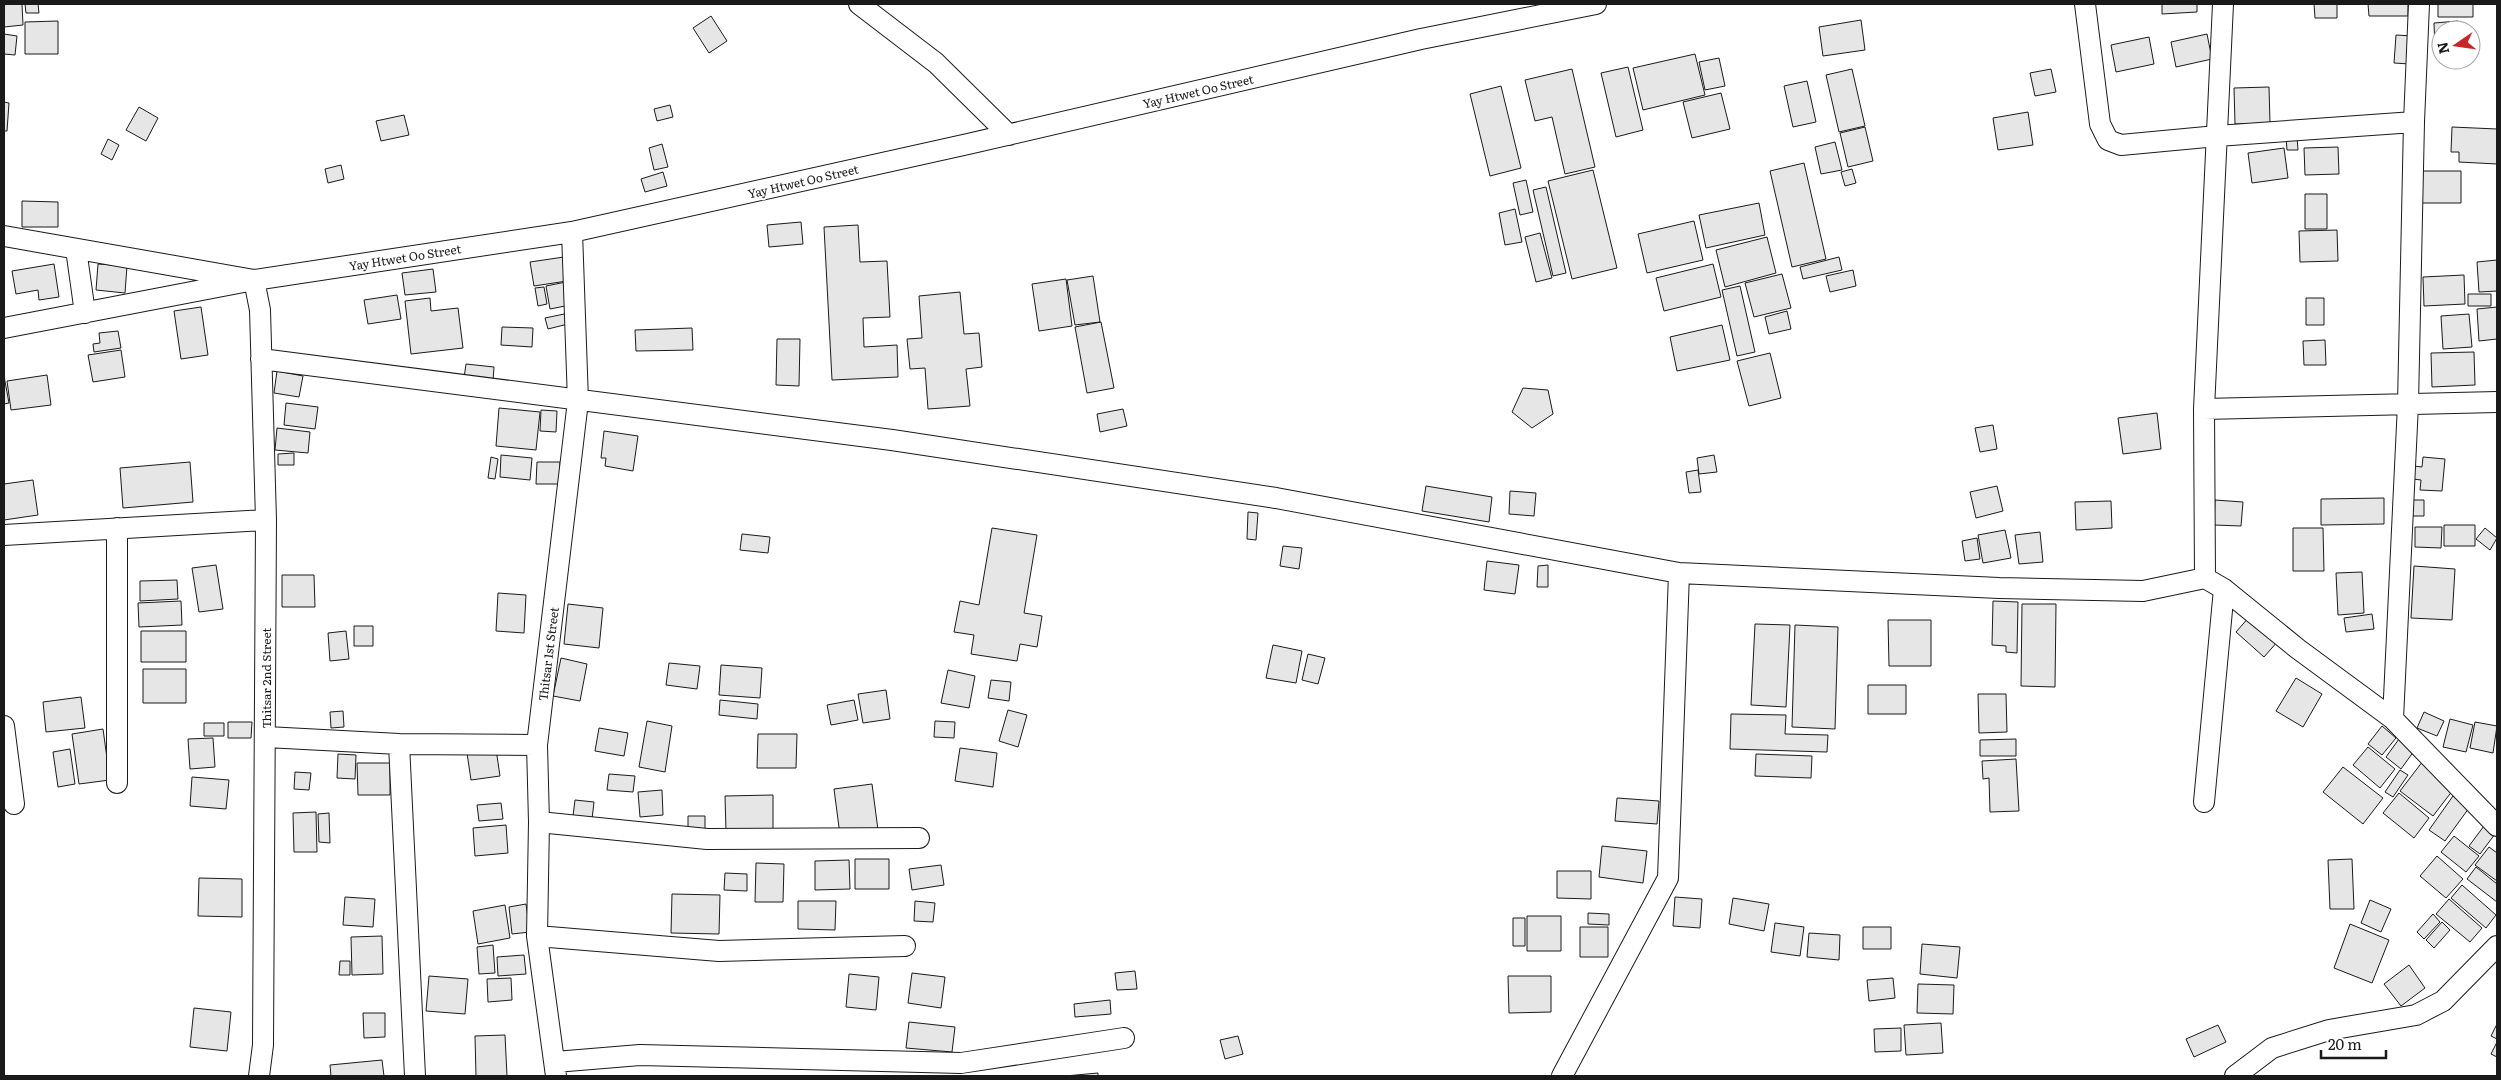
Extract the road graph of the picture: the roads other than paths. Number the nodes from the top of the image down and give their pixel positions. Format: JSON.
{"nodes":[{"id":1,"x":859,"y":4,"type":"edge"},
{"id":2,"x":1596,"y":4,"type":"edge"},
{"id":3,"x":2086,"y":4,"type":"edge"},
{"id":4,"x":2223,"y":4,"type":"edge"},
{"id":5,"x":2419,"y":4,"type":"edge"},
{"id":6,"x":2414,"y":122,"type":"junction"},
{"id":7,"x":1009,"y":134,"type":"junction"},
{"id":8,"x":2217,"y":136,"type":"junction"},
{"id":9,"x":572,"y":232,"type":"junction"},
{"id":10,"x":4,"y":236,"type":"edge"},
{"id":11,"x":76,"y":249,"type":"junction"},
{"id":12,"x":254,"y":280,"type":"junction"},
{"id":13,"x":85,"y":312,"type":"junction"},
{"id":14,"x":4,"y":328,"type":"edge"},
{"id":15,"x":261,"y":359,"type":"junction"},
{"id":16,"x":578,"y":401,"type":"junction"},
{"id":17,"x":2497,"y":402,"type":"edge"},
{"id":18,"x":2408,"y":404,"type":"junction"},
{"id":19,"x":2204,"y":409,"type":"junction"},
{"id":20,"x":266,"y":520,"type":"junction"},
{"id":21,"x":118,"y":528,"type":"junction"},
{"id":22,"x":4,"y":535,"type":"edge"},
{"id":23,"x":1679,"y":573,"type":"junction"},
{"id":24,"x":2205,"y":578,"type":"junction"},
{"id":25,"x":2224,"y":589,"type":"junction"},
{"id":26,"x":2393,"y":719,"type":"junction"},
{"id":27,"x":4,"y":726,"type":"edge"},
{"id":28,"x":266,"y":737,"type":"junction"},
{"id":29,"x":399,"y":744,"type":"junction"},
{"id":30,"x":537,"y":745,"type":"junction"},
{"id":31,"x":117,"y":783,"type":"dead end"},
{"id":32,"x":2204,"y":802,"type":"dead end"},
{"id":33,"x":14,"y":804,"type":"dead end"},
{"id":34,"x":539,"y":822,"type":"junction"},
{"id":35,"x":2497,"y":826,"type":"edge"},
{"id":36,"x":919,"y":838,"type":"dead end"},
{"id":37,"x":537,"y":936,"type":"junction"},
{"id":38,"x":905,"y":946,"type":"dead end"},
{"id":39,"x":2497,"y":946,"type":"edge"},
{"id":40,"x":1124,"y":1038,"type":"dead end"},
{"id":41,"x":555,"y":1069,"type":"edge"},
{"id":42,"x":961,"y":1070,"type":"edge"},
{"id":43,"x":259,"y":1076,"type":"edge"},
{"id":44,"x":415,"y":1076,"type":"edge"},
{"id":45,"x":1562,"y":1076,"type":"edge"},
{"id":46,"x":2236,"y":1076,"type":"edge"}],
"edges":[{"from":1,"to":7,"type":"street"},
{"from":2,"to":7,"type":"street","name":"Yay Htwet Oo Street"},
{"from":3,"to":8,"type":"street"},
{"from":4,"to":8,"type":"street"},
{"from":5,"to":6,"type":"street"},
{"from":6,"to":8,"type":"street"},
{"from":6,"to":18,"type":"street"},
{"from":7,"to":9,"type":"street","name":"Yay Htwet Oo Street"},
{"from":8,"to":19,"type":"street"},
{"from":9,"to":12,"type":"street","name":"Yay Htwet Oo Street"},
{"from":9,"to":16,"type":"street","name":"Thitsar 1st Street"},
{"from":10,"to":11,"type":"street"},
{"from":11,"to":12,"type":"street"},
{"from":11,"to":13,"type":"street"},
{"from":12,"to":13,"type":"street","name":"Yay Htwet Oo Street"},
{"from":12,"to":15,"type":"street","name":"Thitsar 2nd Street"},
{"from":13,"to":14,"type":"street","name":"Yay Htwet Oo Street"},
{"from":15,"to":16,"type":"street"},
{"from":15,"to":20,"type":"street","name":"Thitsar 2nd Street"},
{"from":16,"to":23,"type":"street"},
{"from":16,"to":30,"type":"street","name":"Thitsar 1st Street"},
{"from":17,"to":18,"type":"street"},
{"from":18,"to":19,"type":"street"},
{"from":18,"to":26,"type":"street"},
{"from":19,"to":24,"type":"street"},
{"from":20,"to":21,"type":"street"},
{"from":20,"to":28,"type":"street","name":"Thitsar 2nd Street"},
{"from":21,"to":22,"type":"street"},
{"from":21,"to":31,"type":"street"},
{"from":23,"to":24,"type":"street"},
{"from":23,"to":45,"type":"street"},
{"from":24,"to":25,"type":"street"},
{"from":25,"to":26,"type":"street"},
{"from":25,"to":32,"type":"street"},
{"from":26,"to":35,"type":"street"},
{"from":27,"to":33,"type":"street"},
{"from":28,"to":29,"type":"street"},
{"from":28,"to":43,"type":"street","name":"Thitsar 2nd Street"},
{"from":29,"to":30,"type":"street"},
{"from":29,"to":44,"type":"street"},
{"from":30,"to":34,"type":"street","name":"Thitsar 1st Street"},
{"from":34,"to":36,"type":"street"},
{"from":34,"to":37,"type":"street","name":"Thitsar 1st Street"},
{"from":37,"to":38,"type":"street"},
{"from":37,"to":41,"type":"street","name":"Thitsar 1st Street"},
{"from":39,"to":46,"type":"street"},
{"from":40,"to":42,"type":"street"},
{"from":41,"to":42,"type":"street"}]}
